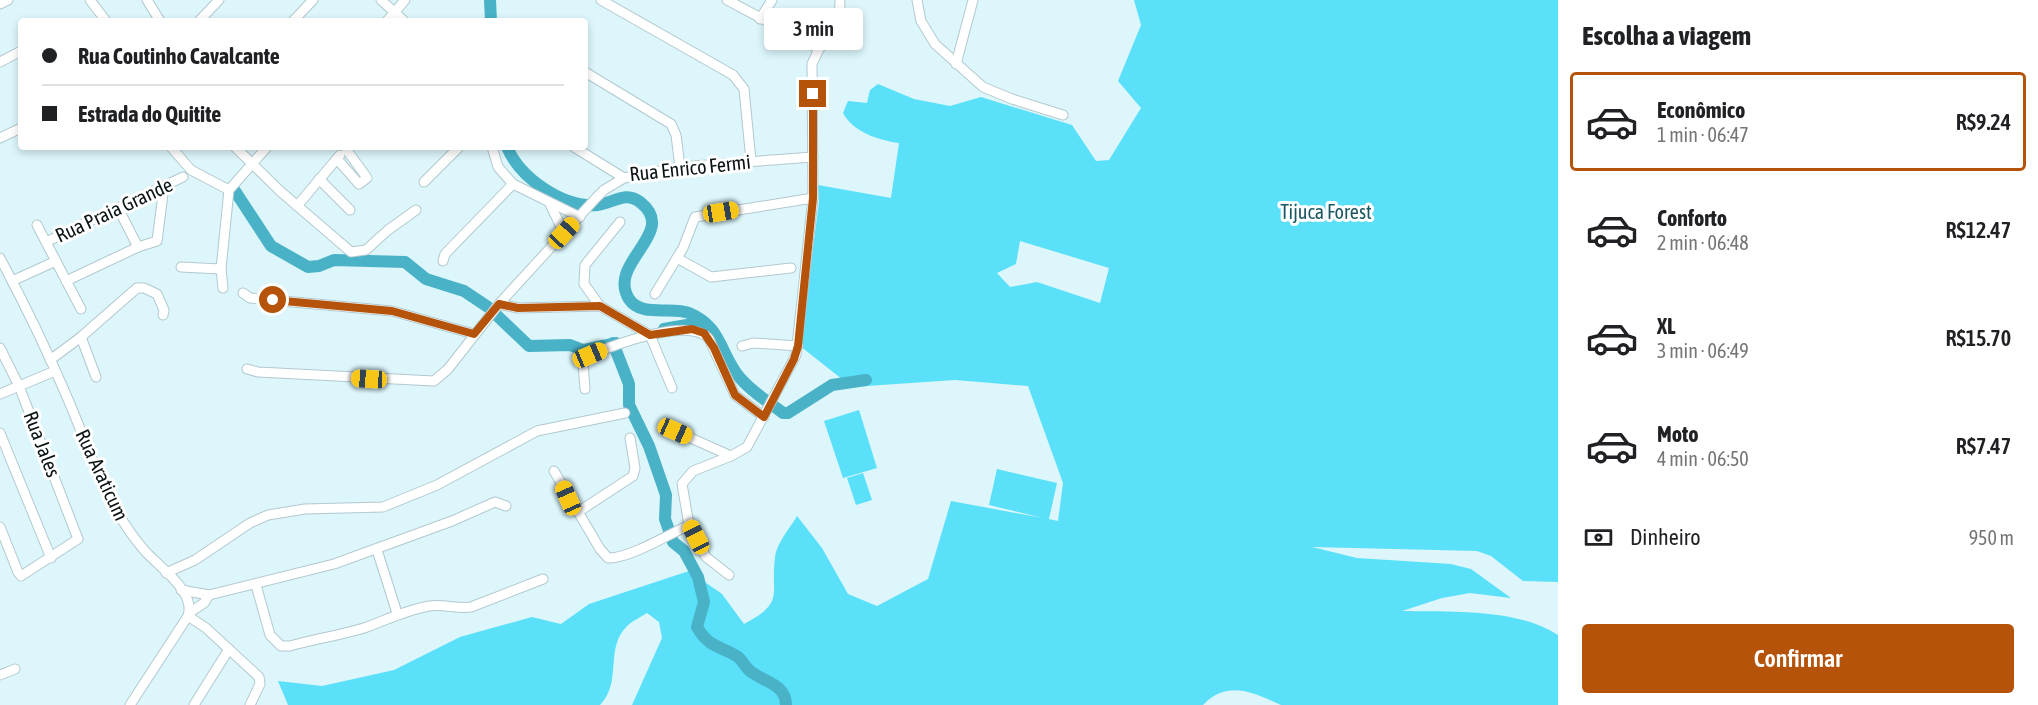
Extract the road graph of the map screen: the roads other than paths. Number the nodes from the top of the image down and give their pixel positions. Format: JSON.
{"nodes":[{"id":1,"x":8,"y":0,"type":"edge"},
{"id":2,"x":90,"y":0,"type":"edge"},
{"id":3,"x":147,"y":0,"type":"edge"},
{"id":4,"x":219,"y":0,"type":"edge"},
{"id":5,"x":313,"y":0,"type":"edge"},
{"id":6,"x":381,"y":0,"type":"edge"},
{"id":7,"x":405,"y":0,"type":"edge"},
{"id":8,"x":601,"y":0,"type":"edge"},
{"id":9,"x":727,"y":0,"type":"edge"},
{"id":10,"x":772,"y":0,"type":"edge"},
{"id":11,"x":840,"y":0,"type":"edge"},
{"id":12,"x":916,"y":0,"type":"edge"},
{"id":13,"x":973,"y":0,"type":"edge"},
{"id":14,"x":0,"y":4,"type":"edge"},
{"id":15,"x":395,"y":13,"type":"junction"},
{"id":16,"x":104,"y":18,"type":"edge"},
{"id":17,"x":158,"y":18,"type":"edge"},
{"id":18,"x":202,"y":18,"type":"edge"},
{"id":19,"x":295,"y":18,"type":"edge"},
{"id":20,"x":390,"y":18,"type":"edge"},
{"id":21,"x":401,"y":18,"type":"edge"},
{"id":22,"x":760,"y":19,"type":"junction"},
{"id":23,"x":819,"y":49,"type":"junction"},
{"id":24,"x":18,"y":53,"type":"edge"},
{"id":25,"x":0,"y":62,"type":"edge"},
{"id":26,"x":956,"y":64,"type":"junction"},
{"id":27,"x":588,"y":74,"type":"edge"},
{"id":28,"x":1063,"y":116,"type":"dead end"},
{"id":29,"x":18,"y":129,"type":"edge"},
{"id":30,"x":0,"y":138,"type":"edge"},
{"id":31,"x":174,"y":150,"type":"edge"},
{"id":32,"x":238,"y":150,"type":"edge"},
{"id":33,"x":264,"y":150,"type":"edge"},
{"id":34,"x":345,"y":150,"type":"edge"},
{"id":35,"x":348,"y":150,"type":"edge"},
{"id":36,"x":456,"y":150,"type":"edge"},
{"id":37,"x":493,"y":150,"type":"edge"},
{"id":38,"x":579,"y":150,"type":"edge"},
{"id":39,"x":813,"y":157,"type":"junction"},
{"id":40,"x":337,"y":159,"type":"junction"},
{"id":41,"x":751,"y":161,"type":"junction"},
{"id":42,"x":252,"y":163,"type":"junction"},
{"id":43,"x":680,"y":167,"type":"junction"},
{"id":44,"x":183,"y":177,"type":"dead end"},
{"id":45,"x":624,"y":178,"type":"junction"},
{"id":46,"x":319,"y":179,"type":"junction"},
{"id":47,"x":424,"y":182,"type":"dead end"},
{"id":48,"x":513,"y":184,"type":"junction"},
{"id":49,"x":164,"y":186,"type":"junction"},
{"id":50,"x":229,"y":190,"type":"junction"},
{"id":51,"x":813,"y":198,"type":"junction"},
{"id":52,"x":549,"y":202,"type":"junction"},
{"id":53,"x":297,"y":206,"type":"junction"},
{"id":54,"x":118,"y":208,"type":"junction"},
{"id":55,"x":350,"y":210,"type":"dead end"},
{"id":56,"x":417,"y":210,"type":"dead end"},
{"id":57,"x":582,"y":214,"type":"junction"},
{"id":58,"x":620,"y":222,"type":"dead end"},
{"id":59,"x":37,"y":225,"type":"dead end"},
{"id":60,"x":564,"y":233,"type":"junction"},
{"id":61,"x":46,"y":242,"type":"junction"},
{"id":62,"x":138,"y":247,"type":"junction"},
{"id":63,"x":0,"y":258,"type":"edge"},
{"id":64,"x":677,"y":258,"type":"junction"},
{"id":65,"x":56,"y":261,"type":"junction"},
{"id":66,"x":443,"y":261,"type":"dead end"},
{"id":67,"x":181,"y":267,"type":"dead end"},
{"id":68,"x":791,"y":268,"type":"dead end"},
{"id":69,"x":221,"y":269,"type":"junction"},
{"id":70,"x":12,"y":281,"type":"junction"},
{"id":71,"x":66,"y":281,"type":"junction"},
{"id":72,"x":224,"y":288,"type":"dead end"},
{"id":73,"x":243,"y":293,"type":"dead end"},
{"id":74,"x":655,"y":294,"type":"dead end"},
{"id":75,"x":498,"y":305,"type":"junction"},
{"id":76,"x":600,"y":306,"type":"junction"},
{"id":77,"x":81,"y":309,"type":"dead end"},
{"id":78,"x":163,"y":315,"type":"dead end"},
{"id":79,"x":646,"y":333,"type":"junction"},
{"id":80,"x":474,"y":334,"type":"junction"},
{"id":81,"x":81,"y":337,"type":"junction"},
{"id":82,"x":742,"y":346,"type":"dead end"},
{"id":83,"x":798,"y":346,"type":"junction"},
{"id":84,"x":0,"y":348,"type":"edge"},
{"id":85,"x":50,"y":360,"type":"junction"},
{"id":86,"x":247,"y":369,"type":"dead end"},
{"id":87,"x":55,"y":371,"type":"junction"},
{"id":88,"x":96,"y":377,"type":"dead end"},
{"id":89,"x":19,"y":386,"type":"junction"},
{"id":90,"x":672,"y":388,"type":"dead end"},
{"id":91,"x":585,"y":389,"type":"dead end"},
{"id":92,"x":0,"y":394,"type":"edge"},
{"id":93,"x":625,"y":413,"type":"dead end"},
{"id":94,"x":764,"y":417,"type":"junction"},
{"id":95,"x":675,"y":431,"type":"dead end"},
{"id":96,"x":0,"y":433,"type":"edge"},
{"id":97,"x":630,"y":438,"type":"dead end"},
{"id":98,"x":731,"y":456,"type":"junction"},
{"id":99,"x":554,"y":471,"type":"dead end"},
{"id":100,"x":506,"y":506,"type":"dead end"},
{"id":101,"x":578,"y":512,"type":"junction"},
{"id":102,"x":689,"y":525,"type":"junction"},
{"id":103,"x":0,"y":527,"type":"edge"},
{"id":104,"x":377,"y":550,"type":"junction"},
{"id":105,"x":51,"y":558,"type":"junction"},
{"id":106,"x":166,"y":573,"type":"junction"},
{"id":107,"x":729,"y":575,"type":"dead end"},
{"id":108,"x":543,"y":579,"type":"dead end"},
{"id":109,"x":256,"y":585,"type":"junction"},
{"id":110,"x":181,"y":590,"type":"junction"},
{"id":111,"x":209,"y":595,"type":"junction"},
{"id":112,"x":397,"y":613,"type":"junction"},
{"id":113,"x":189,"y":615,"type":"junction"},
{"id":114,"x":229,"y":649,"type":"junction"},
{"id":115,"x":15,"y":669,"type":"dead end"},
{"id":116,"x":0,"y":675,"type":"edge"},
{"id":117,"x":130,"y":705,"type":"edge"},
{"id":118,"x":194,"y":705,"type":"edge"},
{"id":119,"x":250,"y":705,"type":"edge"}],
"edges":[{"from":1,"to":14,"type":"street"},
{"from":2,"to":16,"type":"street"},
{"from":3,"to":17,"type":"street"},
{"from":4,"to":18,"type":"street"},
{"from":5,"to":19,"type":"street"},
{"from":6,"to":15,"type":"street"},
{"from":7,"to":15,"type":"street"},
{"from":8,"to":41,"type":"street"},
{"from":9,"to":22,"type":"street"},
{"from":10,"to":22,"type":"street"},
{"from":11,"to":23,"type":"street"},
{"from":12,"to":26,"type":"street"},
{"from":13,"to":26,"type":"street"},
{"from":15,"to":20,"type":"street"},
{"from":15,"to":21,"type":"street"},
{"from":22,"to":23,"type":"street"},
{"from":23,"to":39,"type":"street"},
{"from":24,"to":25,"type":"street"},
{"from":26,"to":28,"type":"street"},
{"from":27,"to":43,"type":"street"},
{"from":29,"to":30,"type":"street"},
{"from":31,"to":50,"type":"street"},
{"from":32,"to":42,"type":"street"},
{"from":33,"to":42,"type":"street"},
{"from":34,"to":40,"type":"street"},
{"from":35,"to":40,"type":"street"},
{"from":36,"to":47,"type":"street"},
{"from":37,"to":48,"type":"street"},
{"from":38,"to":45,"type":"street","name":"Rua Enrico Fermi"},
{"from":39,"to":41,"type":"street","name":"Rua Enrico Fermi"},
{"from":39,"to":51,"type":"street"},
{"from":40,"to":46,"type":"street"},
{"from":41,"to":43,"type":"street","name":"Rua Enrico Fermi"},
{"from":42,"to":50,"type":"street"},
{"from":42,"to":53,"type":"street"},
{"from":43,"to":45,"type":"street","name":"Rua Enrico Fermi"},
{"from":44,"to":49,"type":"street","name":"Rua Praia Grande"},
{"from":45,"to":57,"type":"street"},
{"from":46,"to":53,"type":"street"},
{"from":46,"to":55,"type":"street"},
{"from":48,"to":52,"type":"street"},
{"from":48,"to":66,"type":"street"},
{"from":49,"to":54,"type":"street","name":"Rua Praia Grande"},
{"from":49,"to":62,"type":"street"},
{"from":50,"to":69,"type":"street"},
{"from":51,"to":64,"type":"street"},
{"from":51,"to":83,"type":"street"},
{"from":52,"to":57,"type":"street"},
{"from":52,"to":60,"type":"street"},
{"from":53,"to":56,"type":"street"},
{"from":54,"to":61,"type":"street","name":"Rua Praia Grande"},
{"from":54,"to":62,"type":"street"},
{"from":57,"to":60,"type":"street"},
{"from":58,"to":76,"type":"street"},
{"from":59,"to":61,"type":"street"},
{"from":60,"to":75,"type":"street"},
{"from":61,"to":65,"type":"street"},
{"from":62,"to":71,"type":"street"},
{"from":63,"to":70,"type":"street","name":"Rua Araticum"},
{"from":64,"to":68,"type":"street"},
{"from":64,"to":74,"type":"street"},
{"from":65,"to":70,"type":"street"},
{"from":65,"to":71,"type":"street"},
{"from":67,"to":69,"type":"street"},
{"from":69,"to":72,"type":"street"},
{"from":70,"to":85,"type":"street","name":"Rua Araticum"},
{"from":71,"to":77,"type":"street"},
{"from":73,"to":80,"type":"street"},
{"from":75,"to":76,"type":"street"},
{"from":75,"to":80,"type":"street"},
{"from":76,"to":79,"type":"street"},
{"from":78,"to":81,"type":"street"},
{"from":79,"to":90,"type":"street"},
{"from":79,"to":91,"type":"street"},
{"from":79,"to":94,"type":"street"},
{"from":80,"to":86,"type":"street"},
{"from":81,"to":85,"type":"street"},
{"from":81,"to":88,"type":"street"},
{"from":82,"to":83,"type":"street"},
{"from":83,"to":94,"type":"street"},
{"from":84,"to":89,"type":"street","name":"Rua Jales"},
{"from":85,"to":87,"type":"street","name":"Rua Araticum"},
{"from":87,"to":89,"type":"street"},
{"from":87,"to":106,"type":"street","name":"Rua Araticum"},
{"from":89,"to":92,"type":"street"},
{"from":89,"to":105,"type":"street","name":"Rua Jales"},
{"from":93,"to":106,"type":"street"},
{"from":94,"to":98,"type":"street"},
{"from":95,"to":98,"type":"street"},
{"from":96,"to":105,"type":"street"},
{"from":97,"to":101,"type":"street"},
{"from":98,"to":102,"type":"street"},
{"from":99,"to":101,"type":"street"},
{"from":100,"to":104,"type":"street"},
{"from":101,"to":102,"type":"street"},
{"from":102,"to":107,"type":"street"},
{"from":103,"to":105,"type":"street"},
{"from":104,"to":109,"type":"street"},
{"from":104,"to":112,"type":"street"},
{"from":106,"to":110,"type":"street","name":"Rua Araticum"},
{"from":108,"to":112,"type":"street"},
{"from":109,"to":111,"type":"street"},
{"from":109,"to":112,"type":"street"},
{"from":110,"to":111,"type":"street"},
{"from":110,"to":113,"type":"street","name":"Rua Araticum"},
{"from":111,"to":113,"type":"street"},
{"from":113,"to":114,"type":"street"},
{"from":113,"to":117,"type":"street"},
{"from":114,"to":118,"type":"street"},
{"from":114,"to":119,"type":"street"},
{"from":115,"to":116,"type":"street"}]}
